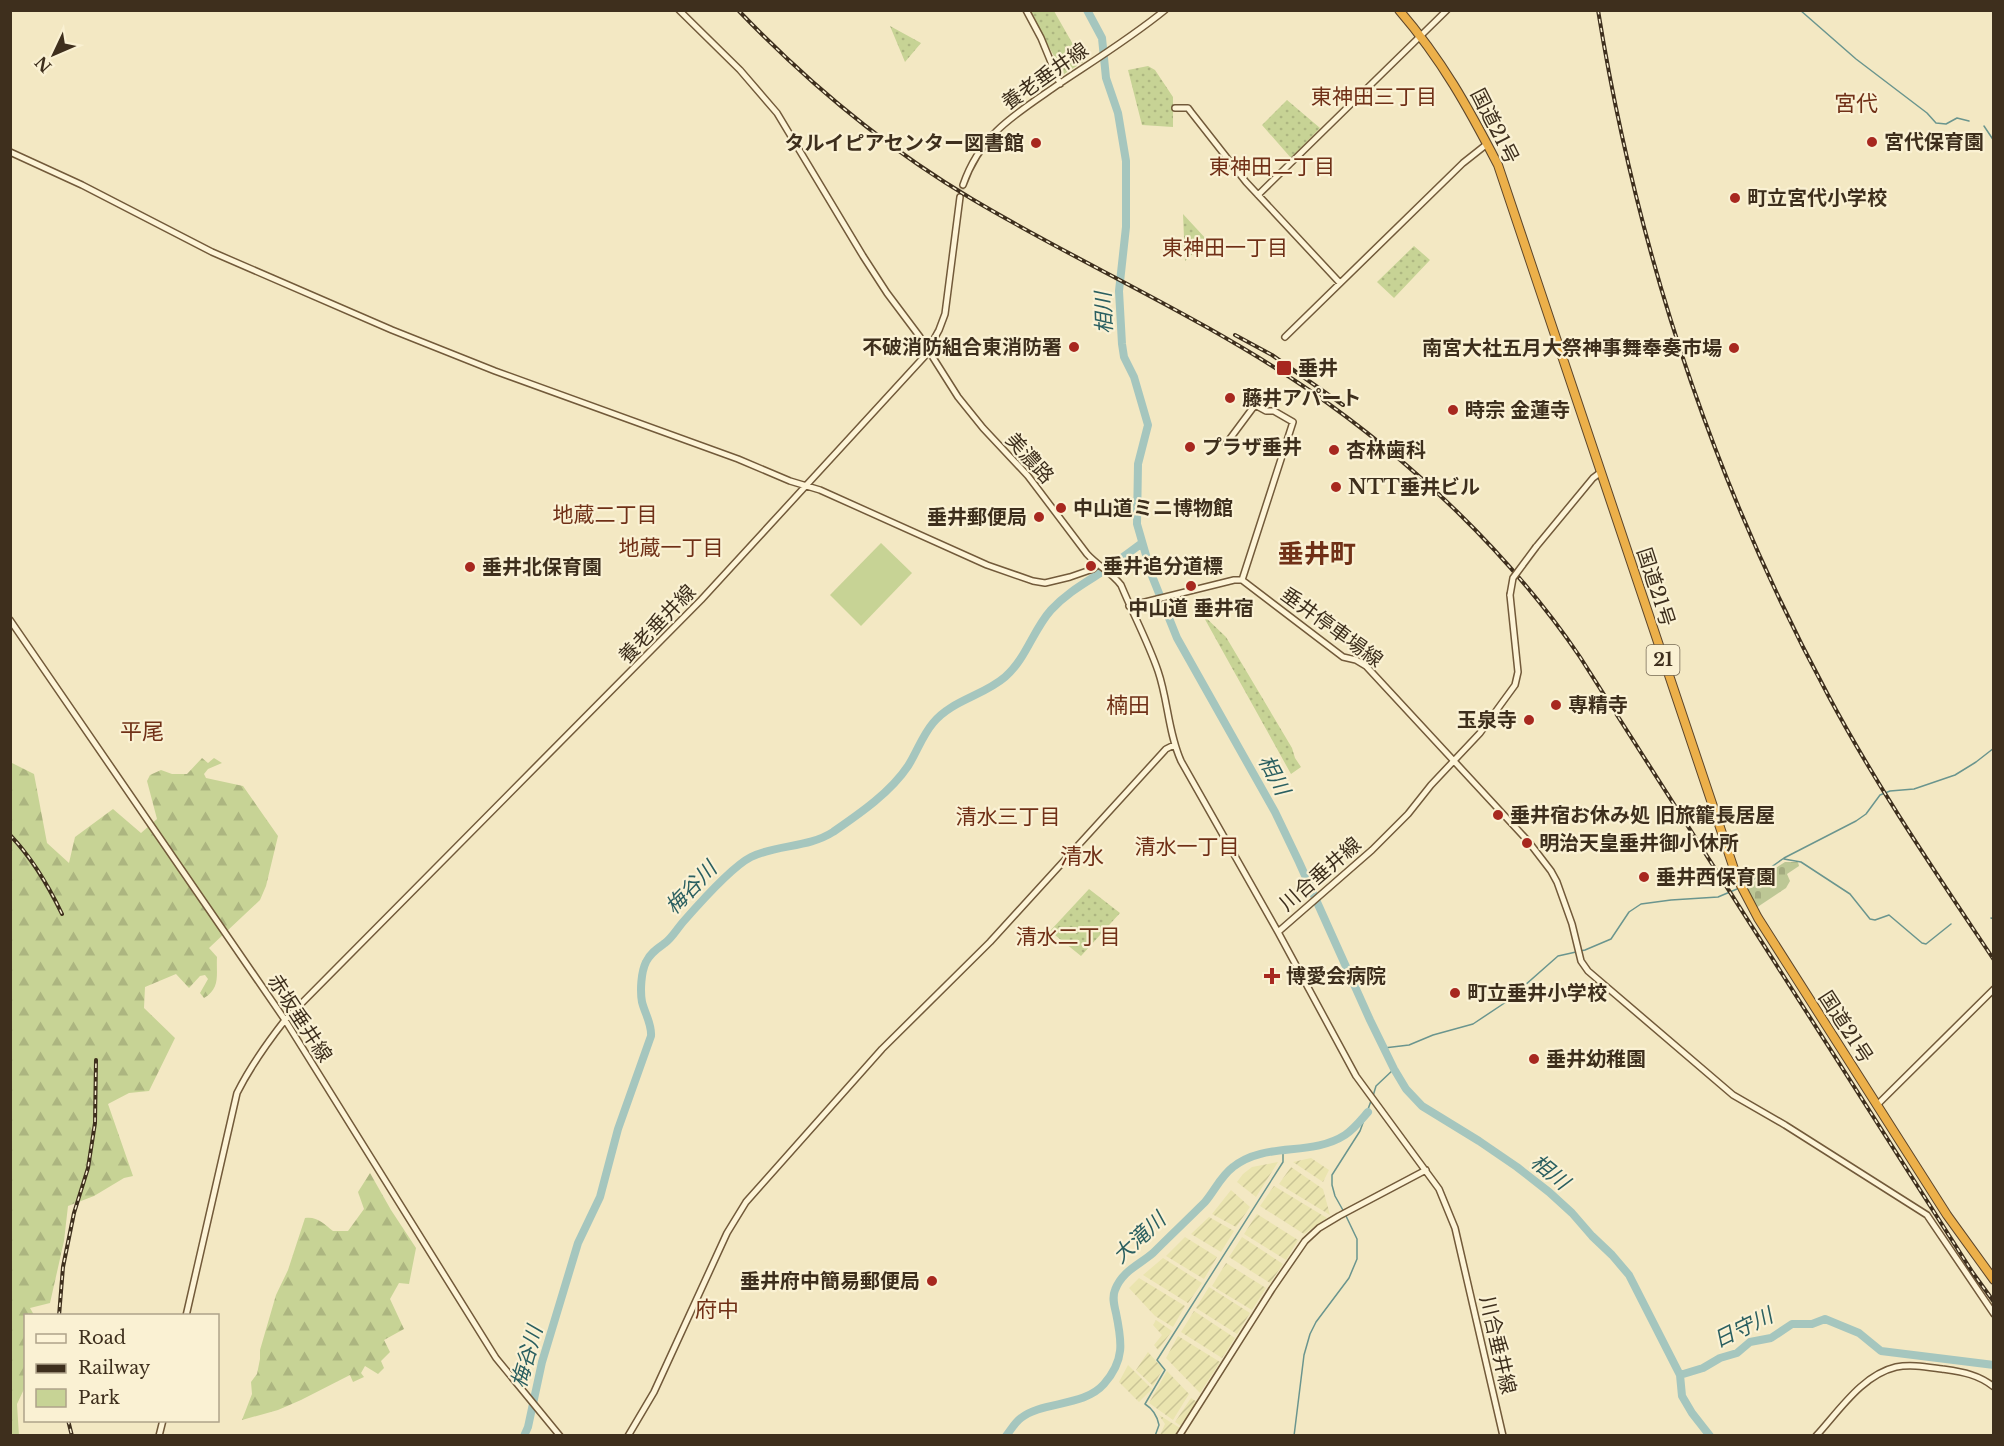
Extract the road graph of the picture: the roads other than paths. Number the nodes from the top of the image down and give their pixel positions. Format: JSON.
{"nodes":[{"id":1,"x":679,"y":10,"type":"edge"},
{"id":2,"x":1026,"y":10,"type":"edge"},
{"id":3,"x":1165,"y":10,"type":"edge"},
{"id":4,"x":1399,"y":10,"type":"edge"},
{"id":5,"x":1447,"y":10,"type":"edge"},
{"id":6,"x":1421,"y":36,"type":"junction"},
{"id":7,"x":1060,"y":84,"type":"junction"},
{"id":8,"x":1175,"y":108,"type":"dead end"},
{"id":9,"x":1487,"y":144,"type":"junction"},
{"id":10,"x":10,"y":153,"type":"edge"},
{"id":11,"x":963,"y":185,"type":"tunnel mouth"},
{"id":12,"x":1258,"y":195,"type":"junction"},
{"id":13,"x":960,"y":197,"type":"tunnel mouth"},
{"id":14,"x":1340,"y":283,"type":"junction"},
{"id":15,"x":1285,"y":337,"type":"dead end"},
{"id":16,"x":929,"y":350,"type":"junction"},
{"id":17,"x":1226,"y":444,"type":"dead end"},
{"id":18,"x":1601,"y":472,"type":"junction"},
{"id":19,"x":807,"y":485,"type":"junction"},
{"id":20,"x":1099,"y":567,"type":"junction"},
{"id":21,"x":1242,"y":580,"type":"junction"},
{"id":22,"x":1132,"y":605,"type":"junction"},
{"id":23,"x":10,"y":620,"type":"edge"},
{"id":24,"x":1174,"y":745,"type":"junction"},
{"id":25,"x":1454,"y":762,"type":"junction"},
{"id":26,"x":1280,"y":930,"type":"junction"},
{"id":27,"x":1994,"y":989,"type":"edge"},
{"id":28,"x":285,"y":1020,"type":"junction"},
{"id":29,"x":1877,"y":1105,"type":"junction"},
{"id":30,"x":1426,"y":1170,"type":"junction"},
{"id":31,"x":1994,"y":1280,"type":"edge"},
{"id":32,"x":186,"y":1314,"type":"edge"},
{"id":33,"x":1994,"y":1314,"type":"edge"},
{"id":34,"x":1994,"y":1387,"type":"edge"},
{"id":35,"x":560,"y":1436,"type":"edge"},
{"id":36,"x":628,"y":1436,"type":"edge"},
{"id":37,"x":1179,"y":1436,"type":"edge"},
{"id":38,"x":1503,"y":1436,"type":"edge"},
{"id":39,"x":1816,"y":1436,"type":"edge"}],
"edges":[{"from":1,"to":16,"type":"street","name":"美濃路"},
{"from":2,"to":7,"type":"street"},
{"from":3,"to":7,"type":"street","name":"養老垂井線"},
{"from":4,"to":6,"type":"highway","name":"国道21号","number":"21"},
{"from":5,"to":6,"type":"street"},
{"from":6,"to":9,"type":"highway","name":"国道21号","number":"21"},
{"from":6,"to":12,"type":"street"},
{"from":7,"to":11,"type":"street","name":"養老垂井線"},
{"from":8,"to":12,"type":"street"},
{"from":9,"to":14,"type":"street"},
{"from":9,"to":18,"type":"highway","name":"国道21号","number":"21"},
{"from":10,"to":19,"type":"street"},
{"from":12,"to":14,"type":"street"},
{"from":13,"to":16,"type":"street","name":"養老垂井線"},
{"from":14,"to":15,"type":"street"},
{"from":16,"to":19,"type":"street","name":"養老垂井線"},
{"from":16,"to":20,"type":"street","name":"美濃路"},
{"from":17,"to":21,"type":"street"},
{"from":18,"to":25,"type":"street","name":"川合垂井線","bridge":true},
{"from":18,"to":29,"type":"highway","name":"国道21号","number":"21"},
{"from":19,"to":20,"type":"street"},
{"from":19,"to":28,"type":"street","name":"養老垂井線"},
{"from":20,"to":22,"type":"street"},
{"from":21,"to":22,"type":"street"},
{"from":21,"to":25,"type":"street","name":"垂井停車場線"},
{"from":22,"to":24,"type":"street"},
{"from":23,"to":28,"type":"street","name":"赤坂垂井線"},
{"from":24,"to":26,"type":"street"},
{"from":24,"to":36,"type":"street"},
{"from":25,"to":26,"type":"street","name":"川合垂井線"},
{"from":25,"to":33,"type":"street","name":"垂井停車場線"},
{"from":26,"to":30,"type":"street","name":"川合垂井線"},
{"from":27,"to":29,"type":"street"},
{"from":28,"to":32,"type":"street","name":"養老垂井線"},
{"from":28,"to":35,"type":"street","name":"赤坂垂井線"},
{"from":29,"to":31,"type":"highway","name":"国道21号","number":"21"},
{"from":30,"to":37,"type":"street"},
{"from":30,"to":38,"type":"street","name":"川合垂井線"},
{"from":34,"to":39,"type":"street"}]}
